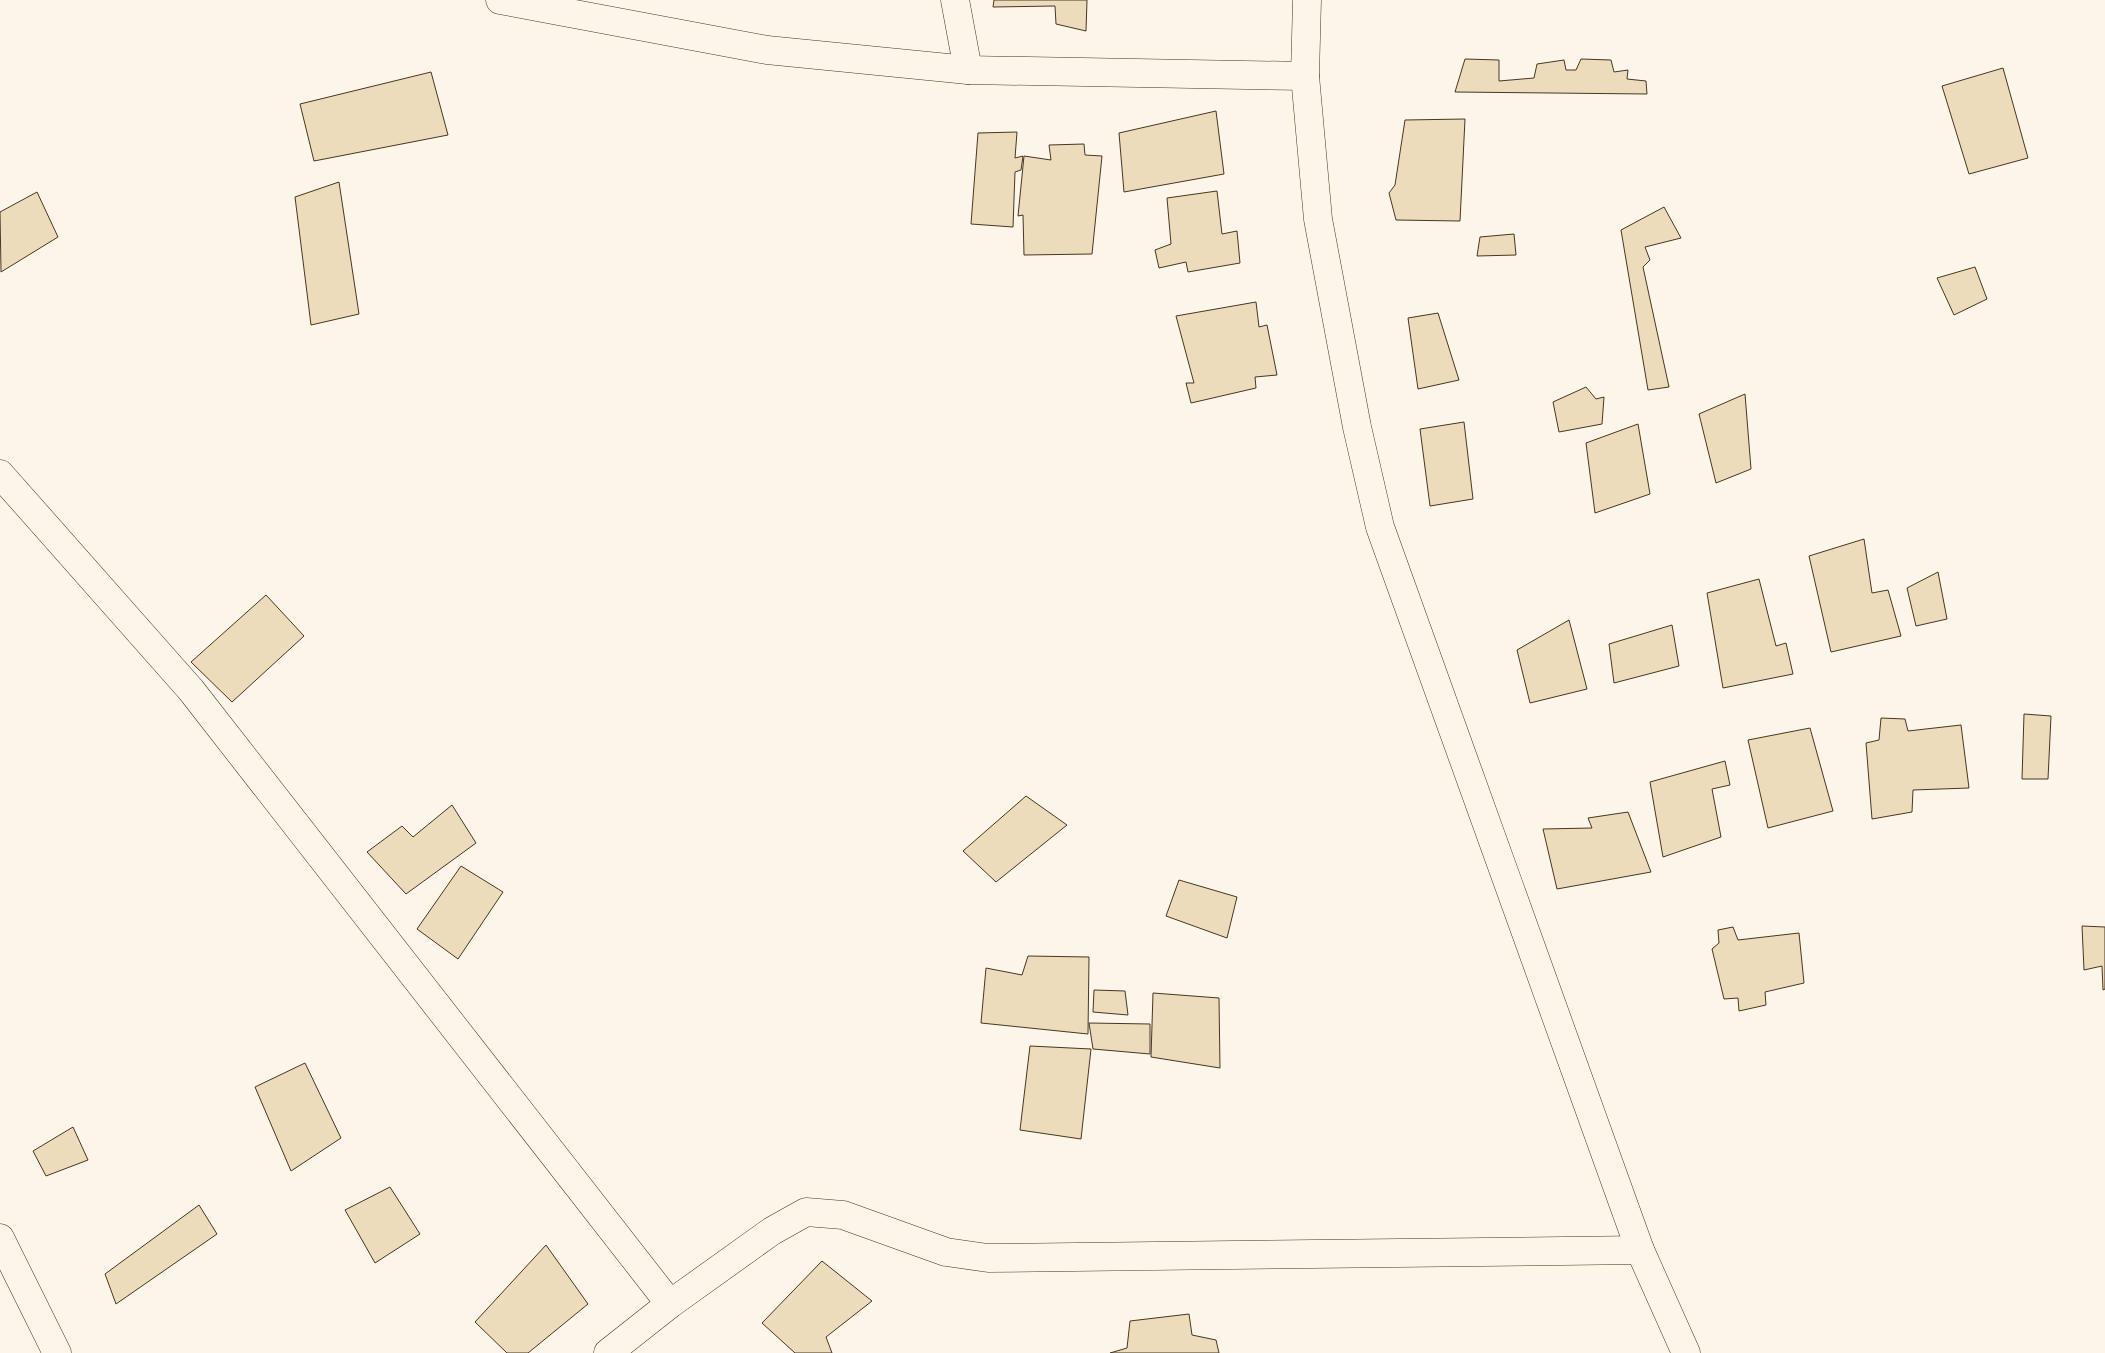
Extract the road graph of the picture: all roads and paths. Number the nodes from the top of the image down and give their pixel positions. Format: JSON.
{"nodes":[{"id":1,"x":500,"y":0,"type":"edge"},
{"id":2,"x":955,"y":0,"type":"edge"},
{"id":3,"x":1307,"y":0,"type":"edge"},
{"id":4,"x":968,"y":70,"type":"junction"},
{"id":5,"x":1306,"y":76,"type":"junction"},
{"id":6,"x":0,"y":474,"type":"edge"},
{"id":7,"x":0,"y":1238,"type":"edge"},
{"id":8,"x":1640,"y":1250,"type":"junction"},
{"id":9,"x":670,"y":1304,"type":"junction"},
{"id":10,"x":57,"y":1353,"type":"edge"},
{"id":11,"x":608,"y":1353,"type":"edge"},
{"id":12,"x":1686,"y":1353,"type":"edge"}],
"edges":[{"from":1,"to":4,"type":"street"},
{"from":2,"to":4,"type":"street"},
{"from":3,"to":5,"type":"street"},
{"from":4,"to":5,"type":"street"},
{"from":5,"to":8,"type":"street"},
{"from":6,"to":9,"type":"street"},
{"from":7,"to":10,"type":"street"},
{"from":8,"to":9,"type":"street"},
{"from":8,"to":12,"type":"street"},
{"from":9,"to":11,"type":"street"}]}
